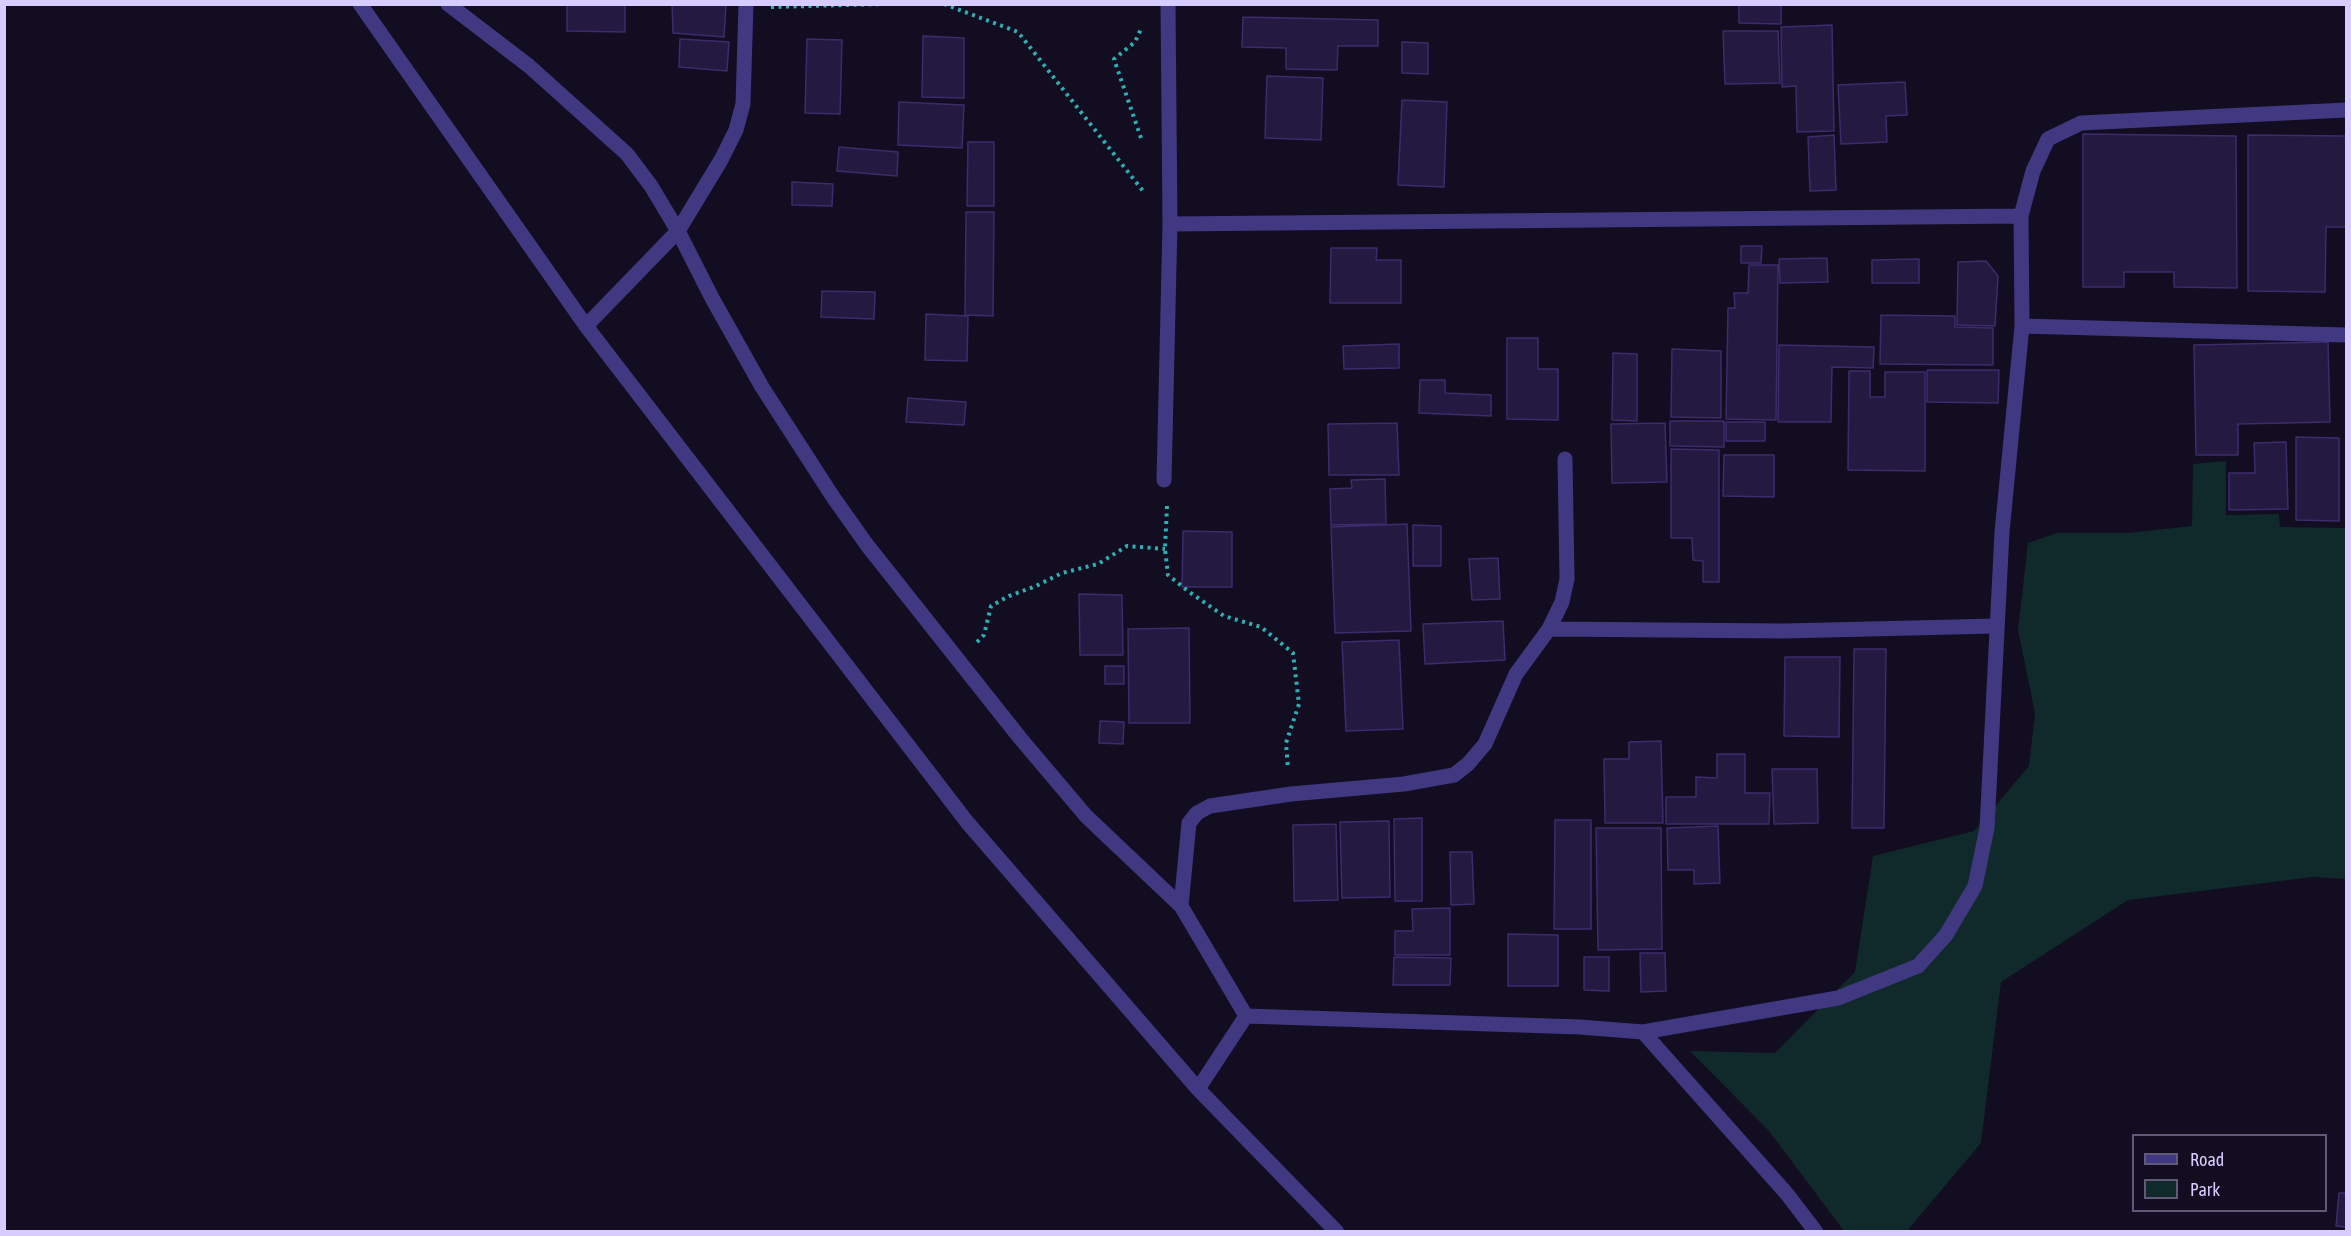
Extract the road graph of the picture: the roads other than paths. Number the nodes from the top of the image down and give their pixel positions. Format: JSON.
{"nodes":[{"id":1,"x":360,"y":4,"type":"edge"},
{"id":2,"x":448,"y":4,"type":"edge"},
{"id":3,"x":1168,"y":4,"type":"edge"},
{"id":4,"x":746,"y":6,"type":"edge"},
{"id":5,"x":2346,"y":110,"type":"edge"},
{"id":6,"x":2021,"y":216,"type":"junction"},
{"id":7,"x":1170,"y":224,"type":"junction"},
{"id":8,"x":678,"y":231,"type":"junction"},
{"id":9,"x":586,"y":326,"type":"junction"},
{"id":10,"x":2022,"y":326,"type":"junction"},
{"id":11,"x":2346,"y":335,"type":"edge"},
{"id":12,"x":1565,"y":459,"type":"dead end"},
{"id":13,"x":1164,"y":480,"type":"road end"},
{"id":14,"x":1996,"y":626,"type":"junction"},
{"id":15,"x":1550,"y":629,"type":"junction"},
{"id":16,"x":1181,"y":906,"type":"junction"},
{"id":17,"x":1246,"y":1016,"type":"junction"},
{"id":18,"x":1643,"y":1032,"type":"junction"},
{"id":19,"x":1198,"y":1089,"type":"junction"},
{"id":20,"x":1337,"y":1232,"type":"edge"},
{"id":21,"x":1816,"y":1232,"type":"edge"}],
"edges":[{"from":1,"to":9,"type":"street"},
{"from":2,"to":8,"type":"street"},
{"from":3,"to":7,"type":"street"},
{"from":4,"to":8,"type":"street"},
{"from":5,"to":6,"type":"street"},
{"from":6,"to":7,"type":"street"},
{"from":6,"to":10,"type":"street"},
{"from":7,"to":13,"type":"street"},
{"from":8,"to":9,"type":"street"},
{"from":8,"to":16,"type":"street"},
{"from":9,"to":19,"type":"street"},
{"from":10,"to":11,"type":"street"},
{"from":10,"to":14,"type":"street"},
{"from":12,"to":15,"type":"street"},
{"from":14,"to":15,"type":"street"},
{"from":14,"to":18,"type":"street"},
{"from":15,"to":16,"type":"street"},
{"from":16,"to":17,"type":"street"},
{"from":17,"to":18,"type":"street"},
{"from":17,"to":19,"type":"street"},
{"from":18,"to":21,"type":"street"},
{"from":19,"to":20,"type":"street"}]}
